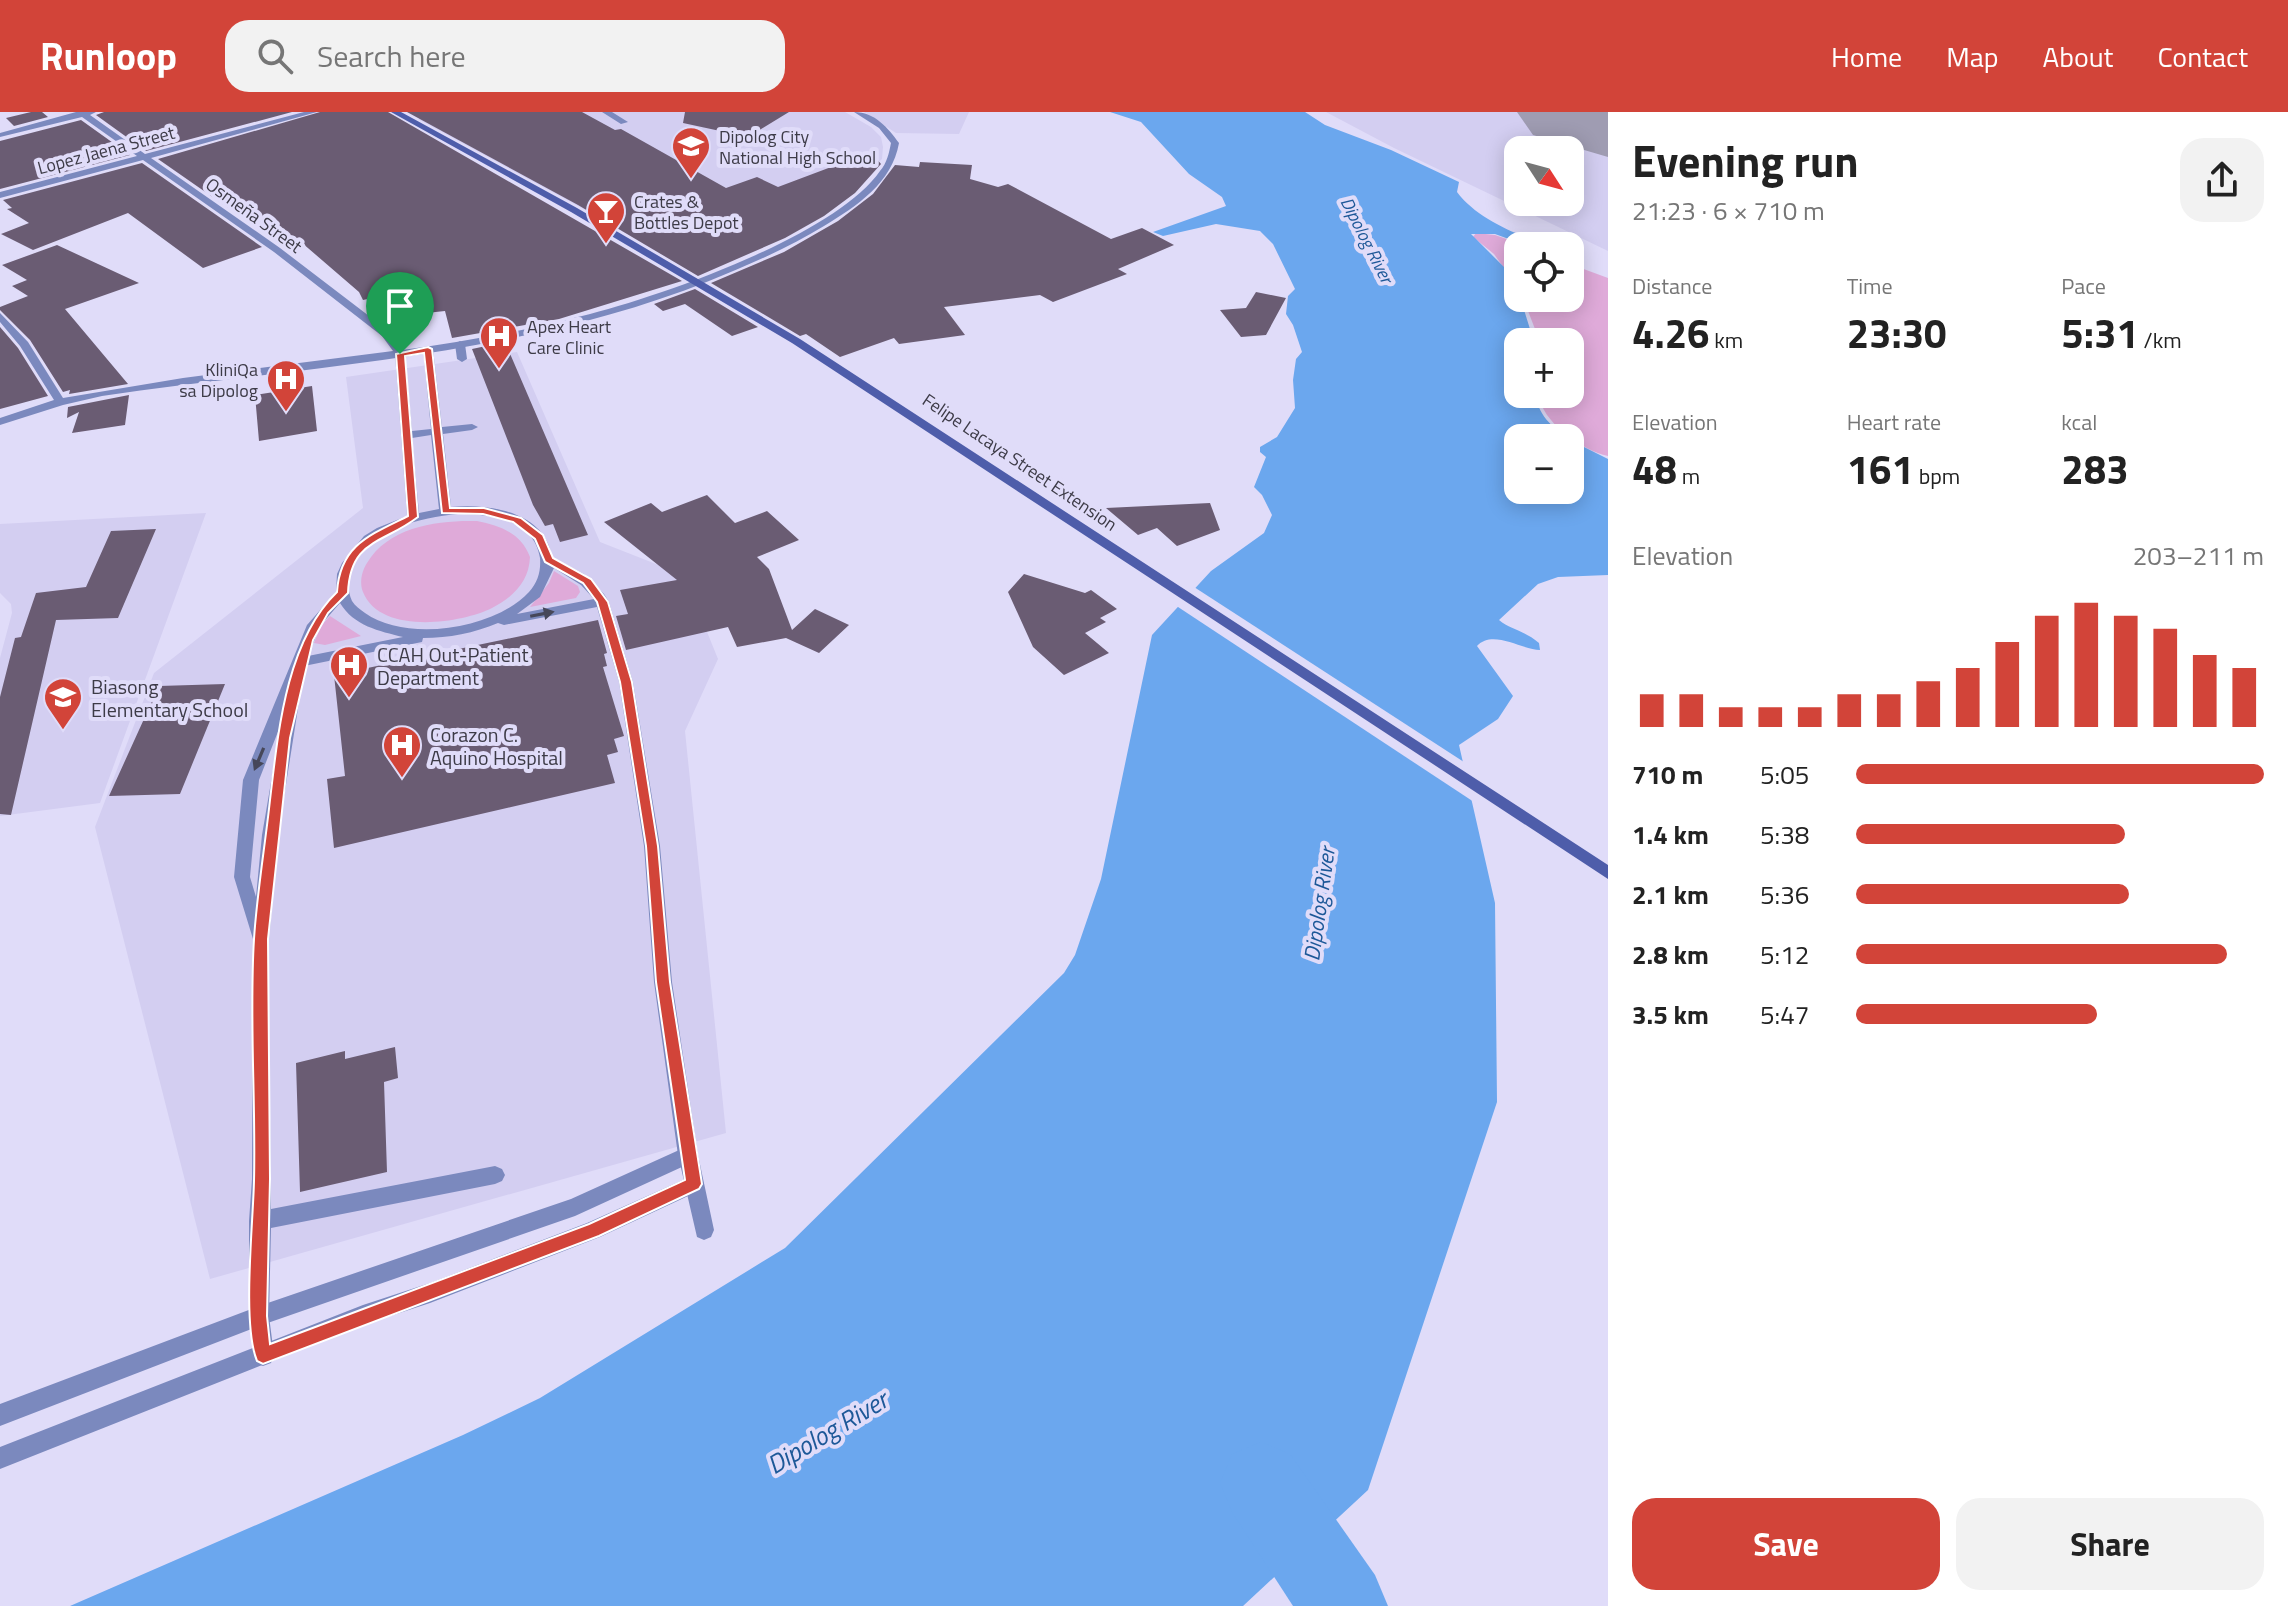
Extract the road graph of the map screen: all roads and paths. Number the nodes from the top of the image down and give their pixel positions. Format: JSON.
{"nodes":[{"id":1,"x":313,"y":112,"type":"edge"},
{"id":2,"x":395,"y":112,"type":"edge"},
{"id":3,"x":606,"y":112,"type":"edge"},
{"id":4,"x":858,"y":112,"type":"edge"},
{"id":5,"x":86,"y":113,"type":"edge"},
{"id":6,"x":624,"y":122,"type":"dead end"},
{"id":7,"x":0,"y":135,"type":"edge"},
{"id":8,"x":144,"y":157,"type":"junction"},
{"id":9,"x":0,"y":195,"type":"edge"},
{"id":10,"x":700,"y":283,"type":"junction"},
{"id":11,"x":0,"y":316,"type":"edge"},
{"id":12,"x":460,"y":344,"type":"junction"},
{"id":13,"x":428,"y":349,"type":"junction"},
{"id":14,"x":400,"y":354,"type":"junction"},
{"id":15,"x":462,"y":359,"type":"dead end"},
{"id":16,"x":60,"y":402,"type":"junction"},
{"id":17,"x":0,"y":422,"type":"edge"},
{"id":18,"x":472,"y":427,"type":"dead end"},
{"id":19,"x":437,"y":431,"type":"junction"},
{"id":20,"x":406,"y":435,"type":"junction"},
{"id":21,"x":445,"y":511,"type":"junction"},
{"id":22,"x":413,"y":517,"type":"junction"},
{"id":23,"x":548,"y":560,"type":"junction"},
{"id":24,"x":342,"y":593,"type":"junction"},
{"id":25,"x":602,"y":602,"type":"junction"},
{"id":26,"x":482,"y":625,"type":"junction"},
{"id":27,"x":441,"y":634,"type":"junction"},
{"id":28,"x":301,"y":662,"type":"junction"},
{"id":29,"x":1608,"y":873,"type":"edge"},
{"id":30,"x":261,"y":939,"type":"junction"},
{"id":31,"x":688,"y":1155,"type":"junction"},
{"id":32,"x":495,"y":1175,"type":"dead end"},
{"id":33,"x":694,"y":1184,"type":"junction"},
{"id":34,"x":259,"y":1221,"type":"junction"},
{"id":35,"x":704,"y":1230,"type":"dead end"},
{"id":36,"x":259,"y":1316,"type":"junction"},
{"id":37,"x":263,"y":1355,"type":"junction"},
{"id":38,"x":0,"y":1415,"type":"edge"},
{"id":39,"x":0,"y":1458,"type":"edge"}],
"edges":[{"from":1,"to":8,"type":"street","name":"Lopez Jaena Street"},
{"from":2,"to":10,"type":"main road","name":"Felipe Lacaya Street Extension"},
{"from":3,"to":6,"type":"street"},
{"from":4,"to":10,"type":"street"},
{"from":5,"to":7,"type":"street"},
{"from":5,"to":8,"type":"street","name":"Osmeña Street"},
{"from":8,"to":9,"type":"street","name":"Lopez Jaena Street"},
{"from":8,"to":14,"type":"street","name":"Osmeña Street"},
{"from":10,"to":12,"type":"street"},
{"from":10,"to":29,"type":"main road","name":"Felipe Lacaya Street Extension"},
{"from":11,"to":16,"type":"street"},
{"from":12,"to":13,"type":"street"},
{"from":12,"to":15,"type":"street"},
{"from":13,"to":14,"type":"street"},
{"from":13,"to":19,"type":"street"},
{"from":14,"to":16,"type":"street"},
{"from":14,"to":20,"type":"street"},
{"from":16,"to":17,"type":"street"},
{"from":18,"to":19,"type":"street"},
{"from":19,"to":20,"type":"street"},
{"from":19,"to":21,"type":"street"},
{"from":20,"to":22,"type":"street"},
{"from":21,"to":22,"type":"street"},
{"from":21,"to":23,"type":"street"},
{"from":22,"to":24,"type":"street"},
{"from":23,"to":25,"type":"street"},
{"from":23,"to":26,"type":"street"},
{"from":24,"to":27,"type":"street"},
{"from":24,"to":28,"type":"street"},
{"from":26,"to":25,"type":"street","one_way":true},
{"from":25,"to":31,"type":"street"},
{"from":26,"to":27,"type":"street"},
{"from":27,"to":28,"type":"street"},
{"from":28,"to":30,"type":"street"},
{"from":28,"to":30,"type":"street","one_way":true},
{"from":30,"to":34,"type":"street"},
{"from":31,"to":33,"type":"street"},
{"from":31,"to":36,"type":"street"},
{"from":32,"to":34,"type":"street"},
{"from":33,"to":35,"type":"street"},
{"from":33,"to":37,"type":"street"},
{"from":34,"to":36,"type":"street"},
{"from":36,"to":37,"type":"street"},
{"from":36,"to":38,"type":"street"},
{"from":37,"to":39,"type":"street"}]}
